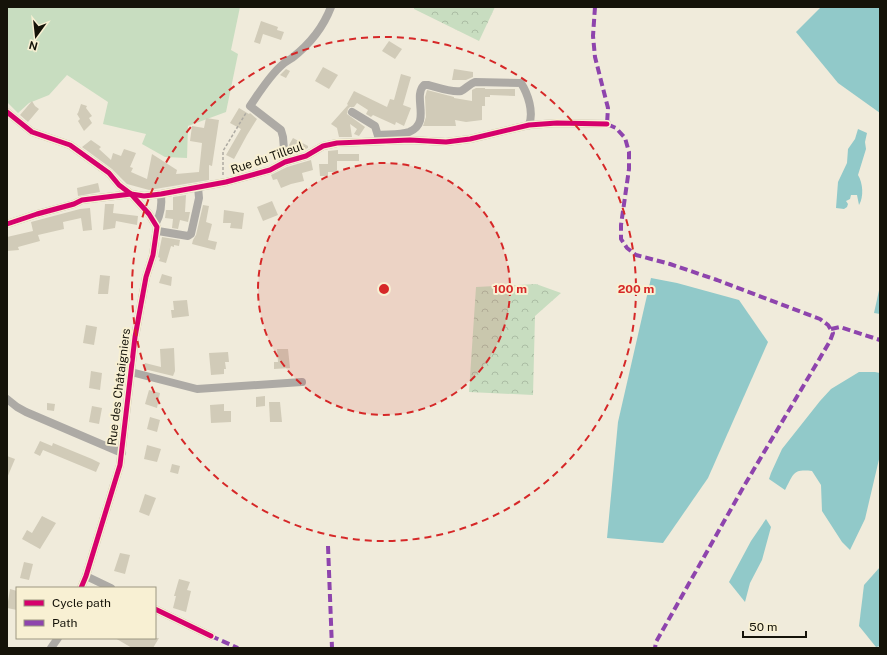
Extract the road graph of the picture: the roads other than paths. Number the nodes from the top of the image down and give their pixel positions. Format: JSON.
{"nodes":[{"id":1,"x":331,"y":7,"type":"edge"},
{"id":2,"x":7,"y":112,"type":"edge"},
{"id":3,"x":352,"y":112,"type":"dead end"},
{"id":4,"x":607,"y":124,"type":"dead end"},
{"id":5,"x":529,"y":125,"type":"junction"},
{"id":6,"x":379,"y":138,"type":"junction"},
{"id":7,"x":285,"y":162,"type":"junction"},
{"id":8,"x":198,"y":187,"type":"junction"},
{"id":9,"x":130,"y":194,"type":"junction"},
{"id":10,"x":161,"y":194,"type":"junction"},
{"id":11,"x":7,"y":224,"type":"edge"},
{"id":12,"x":157,"y":227,"type":"junction"},
{"id":13,"x":130,"y":372,"type":"junction"},
{"id":14,"x":302,"y":382,"type":"dead end"},
{"id":15,"x":7,"y":399,"type":"edge"},
{"id":16,"x":122,"y":453,"type":"junction"},
{"id":17,"x":86,"y":576,"type":"junction"},
{"id":18,"x":81,"y":587,"type":"edge"},
{"id":19,"x":109,"y":587,"type":"edge"},
{"id":20,"x":156,"y":609,"type":"edge"},
{"id":21,"x":211,"y":636,"type":"dead end"},
{"id":22,"x":57,"y":639,"type":"edge"},
{"id":23,"x":51,"y":648,"type":"edge"}],
"edges":[{"from":1,"to":7,"type":"street"},
{"from":2,"to":9,"type":"street"},
{"from":3,"to":6,"type":"street"},
{"from":4,"to":5,"type":"street","name":"Rue du Tilleul"},
{"from":5,"to":6,"type":"street","name":"Rue du Tilleul"},
{"from":5,"to":6,"type":"street"},
{"from":6,"to":7,"type":"street","name":"Rue du Tilleul"},
{"from":7,"to":8,"type":"street","name":"Rue du Tilleul"},
{"from":8,"to":10,"type":"street","name":"Rue du Tilleul"},
{"from":8,"to":12,"type":"street"},
{"from":9,"to":10,"type":"street","name":"Rue du Tilleul"},
{"from":9,"to":11,"type":"street","name":"Rue du Tilleul"},
{"from":9,"to":12,"type":"street"},
{"from":10,"to":12,"type":"street","name":"Rue des Châtaigniers"},
{"from":12,"to":13,"type":"street","name":"Rue des Châtaigniers"},
{"from":13,"to":14,"type":"street"},
{"from":13,"to":16,"type":"street","name":"Rue des Châtaigniers"},
{"from":15,"to":16,"type":"street"},
{"from":16,"to":17,"type":"street","name":"Rue des Châtaigniers"},
{"from":17,"to":18,"type":"street","name":"Rue des Châtaigniers"},
{"from":17,"to":19,"type":"street"},
{"from":20,"to":21,"type":"street"},
{"from":22,"to":23,"type":"street"}]}
